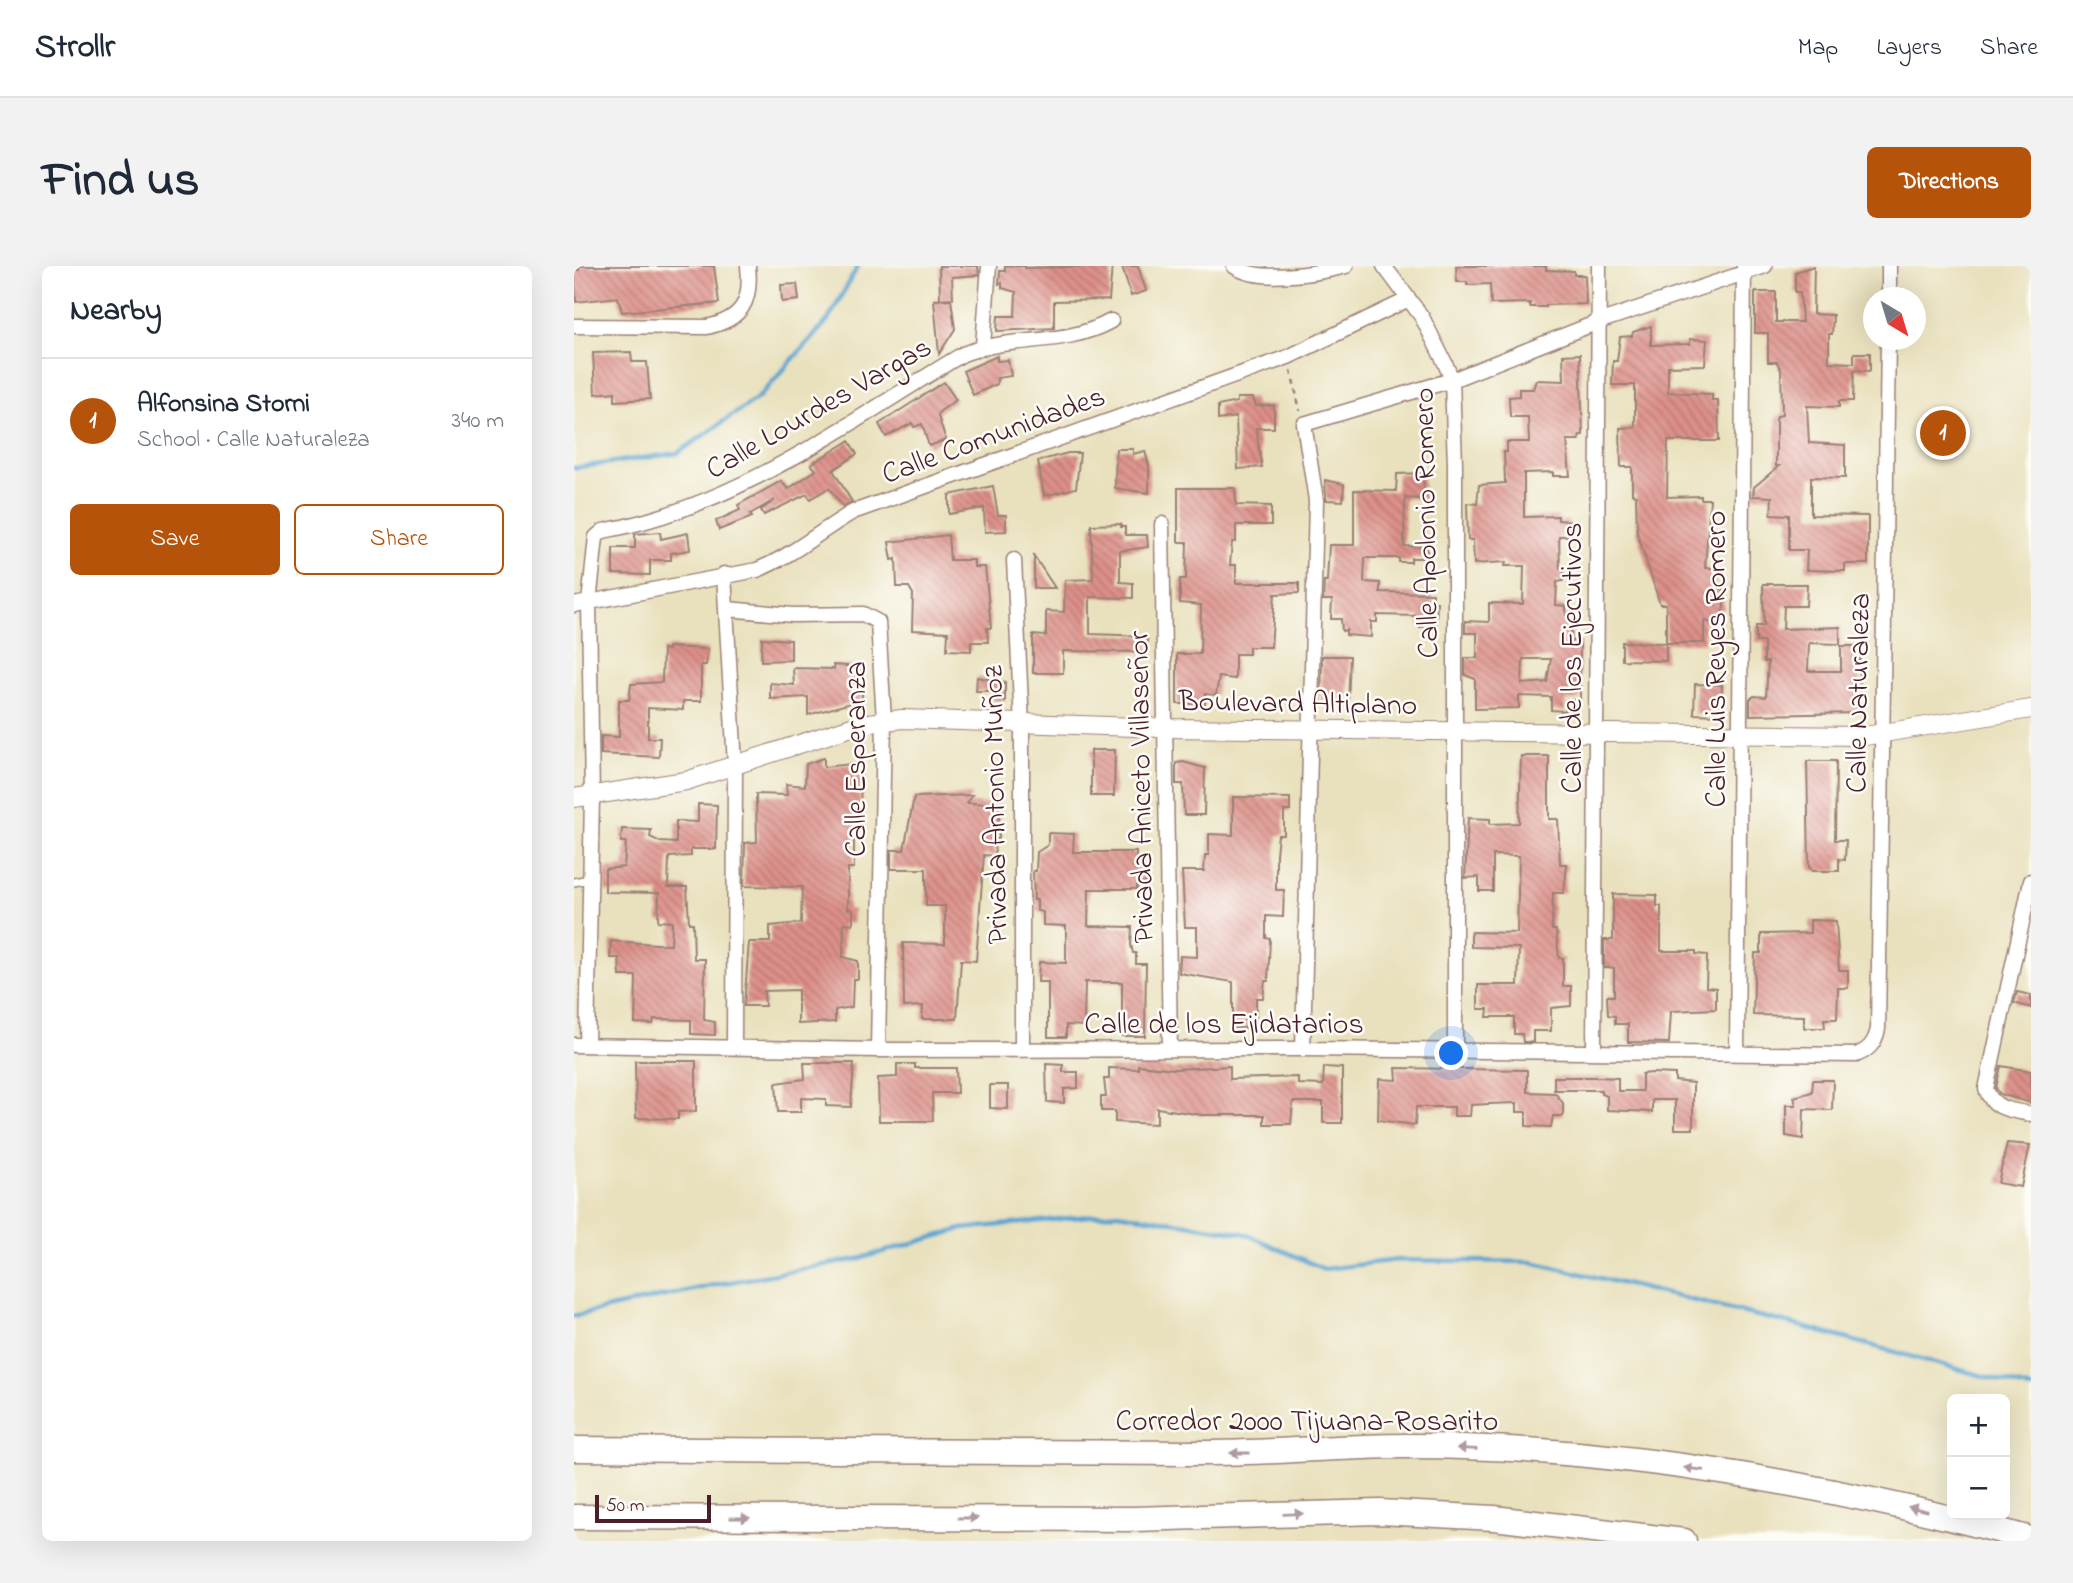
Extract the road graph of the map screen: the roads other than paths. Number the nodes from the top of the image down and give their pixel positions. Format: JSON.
{"nodes":[{"id":1,"x":748,"y":266,"type":"edge"},
{"id":2,"x":989,"y":266,"type":"edge"},
{"id":3,"x":1234,"y":266,"type":"edge"},
{"id":4,"x":1346,"y":266,"type":"edge"},
{"id":5,"x":1384,"y":266,"type":"edge"},
{"id":6,"x":1599,"y":266,"type":"edge"},
{"id":7,"x":1765,"y":266,"type":"edge"},
{"id":8,"x":1889,"y":266,"type":"edge"},
{"id":9,"x":1744,"y":270,"type":"edge"},
{"id":10,"x":1889,"y":287,"type":"edge"},
{"id":11,"x":1409,"y":299,"type":"junction"},
{"id":12,"x":1111,"y":321,"type":"dead end"},
{"id":13,"x":1598,"y":322,"type":"junction"},
{"id":14,"x":574,"y":326,"type":"edge"},
{"id":15,"x":983,"y":346,"type":"junction"},
{"id":16,"x":1888,"y":350,"type":"edge"},
{"id":17,"x":1452,"y":380,"type":"junction"},
{"id":18,"x":1162,"y":524,"type":"dead end"},
{"id":19,"x":1014,"y":560,"type":"dead end"},
{"id":20,"x":724,"y":574,"type":"junction"},
{"id":21,"x":581,"y":604,"type":"edge"},
{"id":22,"x":727,"y":609,"type":"junction"},
{"id":23,"x":2031,"y":709,"type":"edge"},
{"id":24,"x":884,"y":720,"type":"junction"},
{"id":25,"x":1022,"y":725,"type":"junction"},
{"id":26,"x":1165,"y":728,"type":"junction"},
{"id":27,"x":1310,"y":729,"type":"junction"},
{"id":28,"x":1454,"y":732,"type":"junction"},
{"id":29,"x":1597,"y":733,"type":"junction"},
{"id":30,"x":1882,"y":734,"type":"junction"},
{"id":31,"x":1742,"y":735,"type":"junction"},
{"id":32,"x":735,"y":765,"type":"junction"},
{"id":33,"x":574,"y":797,"type":"edge"},
{"id":34,"x":592,"y":797,"type":"junction"},
{"id":35,"x":590,"y":879,"type":"junction"},
{"id":36,"x":2031,"y":881,"type":"edge"},
{"id":37,"x":574,"y":882,"type":"edge"},
{"id":38,"x":574,"y":921,"type":"edge"},
{"id":39,"x":589,"y":921,"type":"junction"},
{"id":40,"x":581,"y":1045,"type":"edge"},
{"id":41,"x":1871,"y":1046,"type":"joint"},
{"id":42,"x":734,"y":1047,"type":"junction"},
{"id":43,"x":1022,"y":1049,"type":"junction"},
{"id":44,"x":1170,"y":1049,"type":"junction"},
{"id":45,"x":1303,"y":1049,"type":"junction"},
{"id":46,"x":878,"y":1050,"type":"junction"},
{"id":47,"x":1455,"y":1050,"type":"junction"},
{"id":48,"x":1594,"y":1051,"type":"junction"},
{"id":49,"x":1737,"y":1052,"type":"junction"},
{"id":50,"x":2031,"y":1114,"type":"edge"},
{"id":51,"x":574,"y":1449,"type":"edge"},
{"id":52,"x":574,"y":1517,"type":"edge"},
{"id":53,"x":2031,"y":1539,"type":"edge"},
{"id":54,"x":1684,"y":1541,"type":"edge"}],
"edges":[{"from":1,"to":14,"type":"street"},
{"from":2,"to":15,"type":"street"},
{"from":3,"to":4,"type":"street"},
{"from":5,"to":11,"type":"street","name":"Calle Apolonio Romero"},
{"from":6,"to":13,"type":"street","name":"Calle de los Ejecutivos"},
{"from":7,"to":9,"type":"street"},
{"from":8,"to":10,"type":"street"},
{"from":9,"to":13,"type":"street"},
{"from":9,"to":31,"type":"street","name":"Calle Luis Reyes Romero"},
{"from":11,"to":17,"type":"street","name":"Calle Apolonio Romero"},
{"from":11,"to":20,"type":"street","name":"Calle Comunidades"},
{"from":12,"to":15,"type":"street","name":"Calle Lourdes Vargas"},
{"from":13,"to":17,"type":"street"},
{"from":13,"to":29,"type":"street","name":"Calle de los Ejecutivos"},
{"from":15,"to":21,"type":"street","name":"Calle Lourdes Vargas"},
{"from":16,"to":30,"type":"street","name":"Calle Naturaleza"},
{"from":17,"to":27,"type":"street"},
{"from":17,"to":28,"type":"street","name":"Calle Apolonio Romero"},
{"from":18,"to":26,"type":"street","name":"Privada Aniceto Villaseñor"},
{"from":19,"to":25,"type":"street","name":"Privada Antonio Muñoz"},
{"from":20,"to":21,"type":"street","name":"Calle Comunidades"},
{"from":20,"to":22,"type":"street"},
{"from":21,"to":34,"type":"street","name":"Calle Lourdes Vargas"},
{"from":22,"to":24,"type":"street","name":"Calle Esperanza"},
{"from":22,"to":32,"type":"street"},
{"from":23,"to":30,"type":"street","name":"Boulevard Altiplano"},
{"from":24,"to":25,"type":"street","name":"Boulevard Altiplano"},
{"from":24,"to":32,"type":"street","name":"Boulevard Altiplano"},
{"from":24,"to":46,"type":"street","name":"Calle Esperanza"},
{"from":25,"to":26,"type":"street","name":"Boulevard Altiplano"},
{"from":25,"to":43,"type":"street","name":"Privada Antonio Muñoz"},
{"from":26,"to":27,"type":"street","name":"Boulevard Altiplano"},
{"from":26,"to":44,"type":"street","name":"Privada Aniceto Villaseñor"},
{"from":27,"to":28,"type":"street","name":"Boulevard Altiplano"},
{"from":27,"to":45,"type":"street"},
{"from":28,"to":29,"type":"street","name":"Boulevard Altiplano"},
{"from":28,"to":47,"type":"street","name":"Calle Apolonio Romero"},
{"from":29,"to":31,"type":"street","name":"Boulevard Altiplano"},
{"from":29,"to":48,"type":"street","name":"Calle de los Ejecutivos"},
{"from":30,"to":31,"type":"street","name":"Boulevard Altiplano"},
{"from":30,"to":41,"type":"street","name":"Calle Naturaleza"},
{"from":31,"to":49,"type":"street","name":"Calle Luis Reyes Romero"},
{"from":32,"to":34,"type":"street","name":"Boulevard Altiplano"},
{"from":32,"to":42,"type":"street"},
{"from":33,"to":34,"type":"street","name":"Boulevard Altiplano"},
{"from":34,"to":35,"type":"street","name":"Calle Lourdes Vargas"},
{"from":35,"to":37,"type":"lane"},
{"from":35,"to":39,"type":"street","name":"Calle Lourdes Vargas"},
{"from":36,"to":50,"type":"street"},
{"from":38,"to":39,"type":"street"},
{"from":39,"to":40,"type":"street","name":"Calle Lourdes Vargas"},
{"from":40,"to":42,"type":"street","name":"Calle de los Ejidatarios"},
{"from":41,"to":49,"type":"street","name":"Calle de los Ejidatarios"},
{"from":42,"to":46,"type":"street","name":"Calle de los Ejidatarios"},
{"from":43,"to":44,"type":"street","name":"Calle de los Ejidatarios"},
{"from":43,"to":46,"type":"street","name":"Calle de los Ejidatarios"},
{"from":44,"to":45,"type":"street","name":"Calle de los Ejidatarios"},
{"from":45,"to":47,"type":"street","name":"Calle de los Ejidatarios"},
{"from":47,"to":48,"type":"street","name":"Calle de los Ejidatarios"},
{"from":48,"to":49,"type":"street","name":"Calle de los Ejidatarios"},
{"from":53,"to":51,"type":"highway","name":"Corredor 2000 Tijuana-Rosarito","one_way":true},
{"from":52,"to":54,"type":"highway","one_way":true}]}
